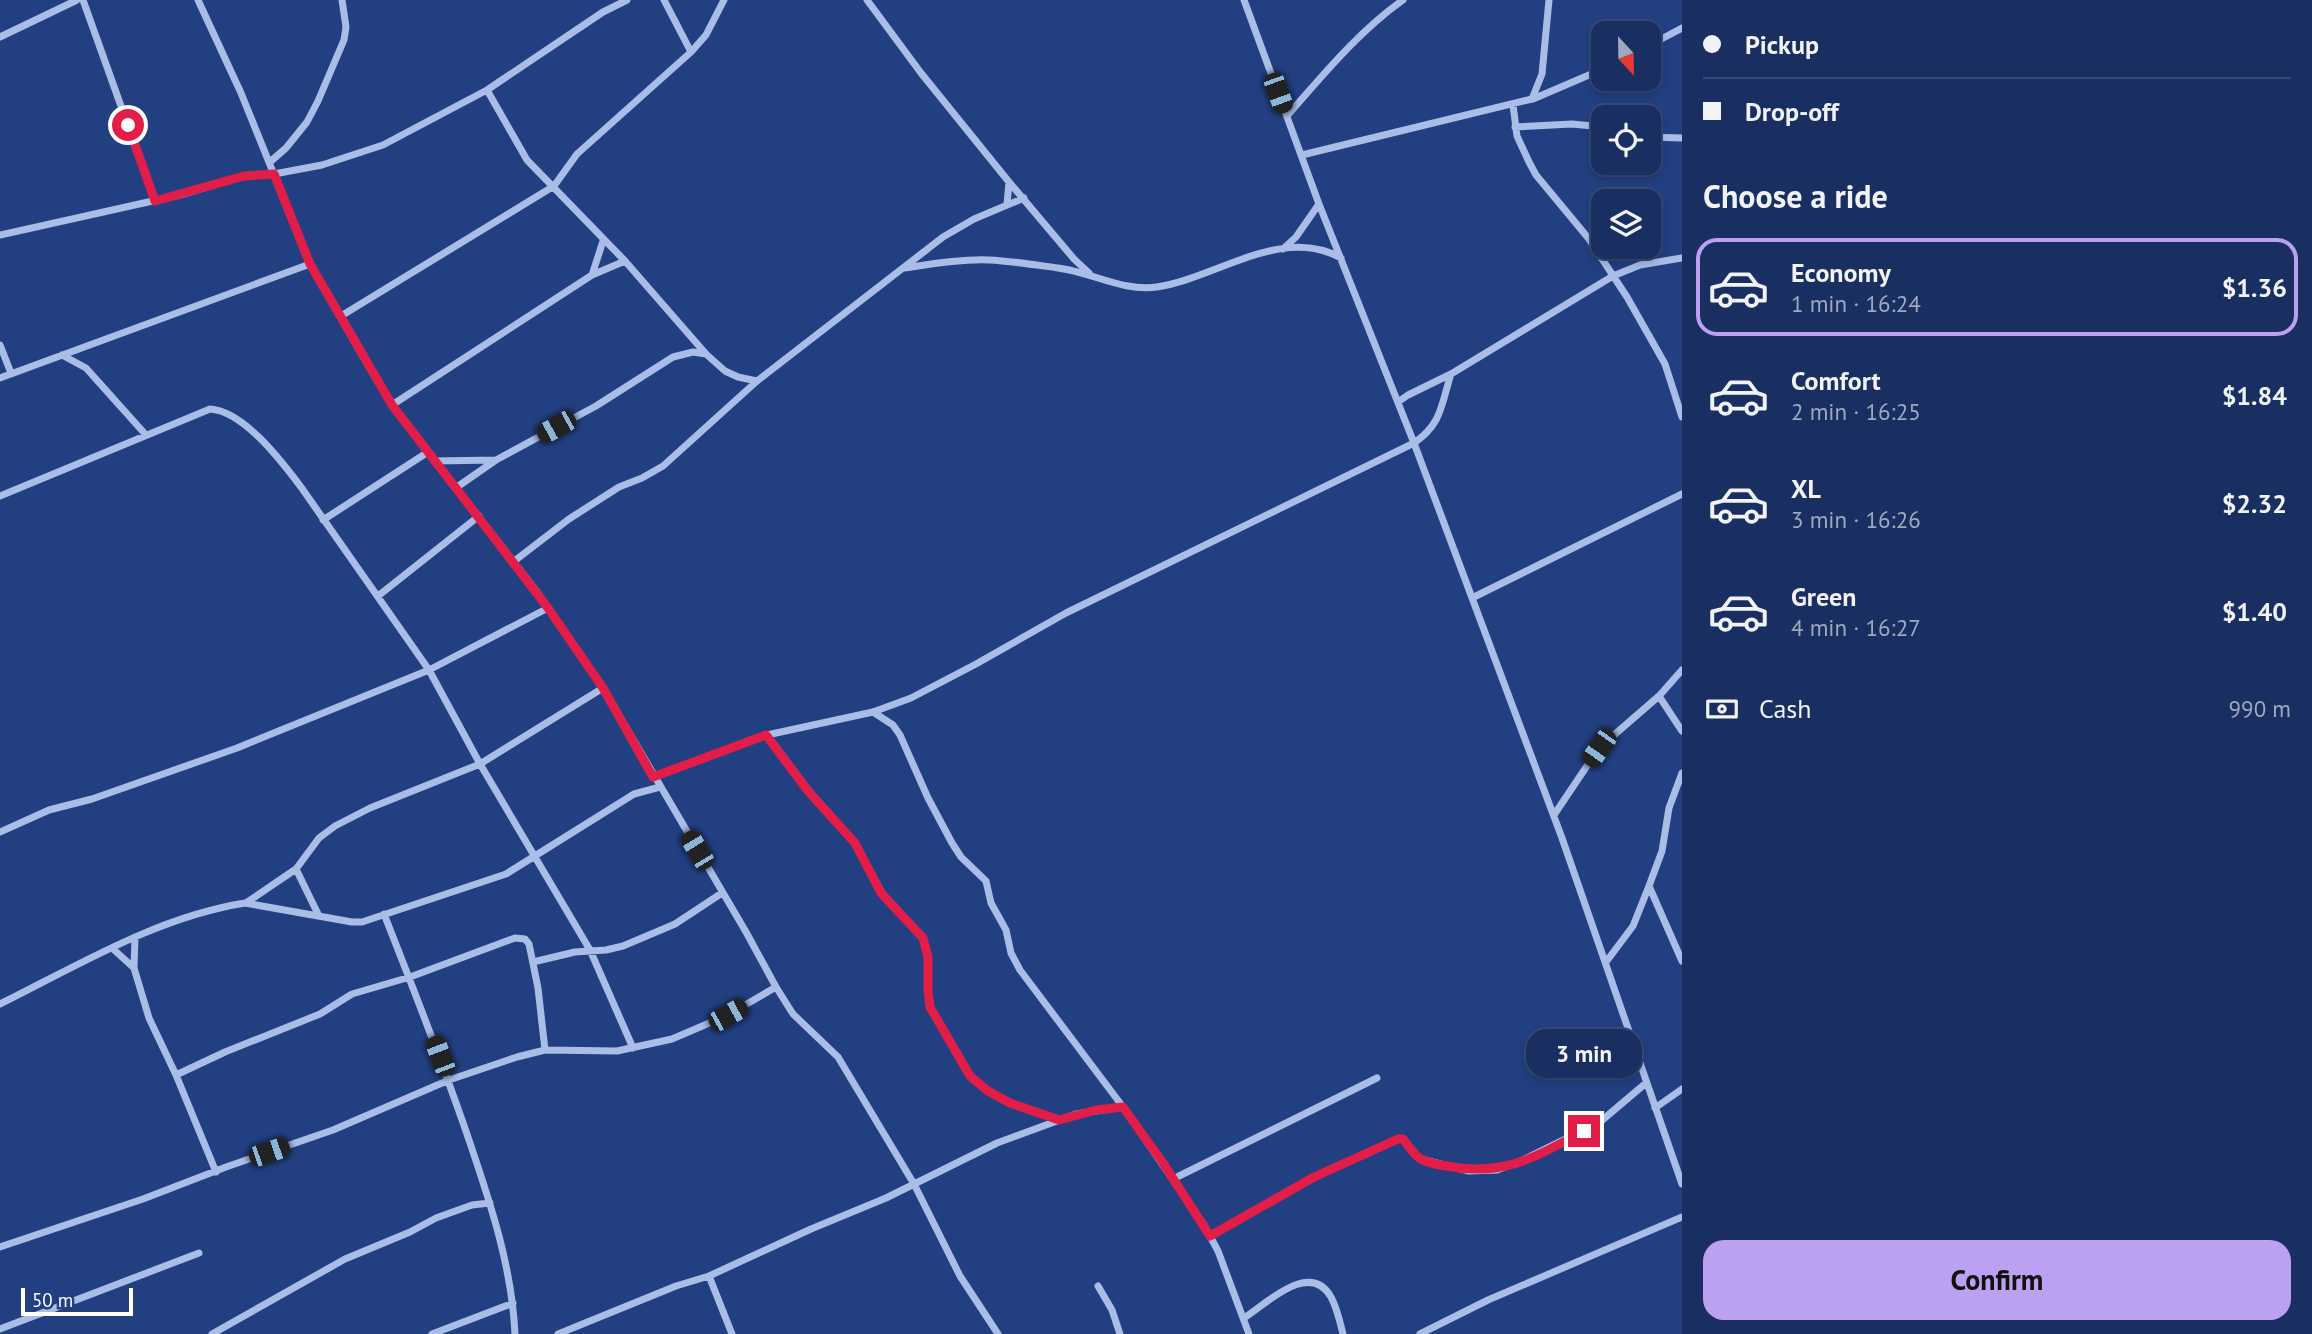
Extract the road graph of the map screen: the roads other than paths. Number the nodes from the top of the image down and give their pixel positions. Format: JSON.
{"nodes":[{"id":1,"x":80,"y":0,"type":"edge"},
{"id":2,"x":198,"y":0,"type":"edge"},
{"id":3,"x":342,"y":0,"type":"edge"},
{"id":4,"x":627,"y":0,"type":"edge"},
{"id":5,"x":664,"y":0,"type":"edge"},
{"id":6,"x":724,"y":0,"type":"edge"},
{"id":7,"x":867,"y":0,"type":"edge"},
{"id":8,"x":1244,"y":0,"type":"edge"},
{"id":9,"x":1403,"y":0,"type":"edge"},
{"id":10,"x":1549,"y":0,"type":"edge"},
{"id":11,"x":1682,"y":29,"type":"edge"},
{"id":12,"x":0,"y":37,"type":"edge"},
{"id":13,"x":1661,"y":40,"type":"edge"},
{"id":14,"x":691,"y":52,"type":"junction"},
{"id":15,"x":1591,"y":74,"type":"edge"},
{"id":16,"x":487,"y":90,"type":"junction"},
{"id":17,"x":1532,"y":99,"type":"junction"},
{"id":18,"x":1513,"y":105,"type":"junction"},
{"id":19,"x":1287,"y":116,"type":"junction"},
{"id":20,"x":1591,"y":126,"type":"edge"},
{"id":21,"x":1515,"y":127,"type":"junction"},
{"id":22,"x":1661,"y":137,"type":"edge"},
{"id":23,"x":1682,"y":138,"type":"edge"},
{"id":24,"x":1302,"y":155,"type":"junction"},
{"id":25,"x":270,"y":162,"type":"junction"},
{"id":26,"x":274,"y":174,"type":"junction"},
{"id":27,"x":1009,"y":182,"type":"junction"},
{"id":28,"x":554,"y":186,"type":"junction"},
{"id":29,"x":1024,"y":198,"type":"junction"},
{"id":30,"x":155,"y":201,"type":"junction"},
{"id":31,"x":1006,"y":204,"type":"junction"},
{"id":32,"x":1319,"y":204,"type":"junction"},
{"id":33,"x":0,"y":235,"type":"edge"},
{"id":34,"x":603,"y":241,"type":"junction"},
{"id":35,"x":1282,"y":250,"type":"junction"},
{"id":36,"x":1341,"y":258,"type":"junction"},
{"id":37,"x":1682,"y":258,"type":"edge"},
{"id":38,"x":625,"y":261,"type":"junction"},
{"id":39,"x":310,"y":264,"type":"junction"},
{"id":40,"x":903,"y":268,"type":"junction"},
{"id":41,"x":1090,"y":274,"type":"junction"},
{"id":42,"x":592,"y":275,"type":"junction"},
{"id":43,"x":1613,"y":276,"type":"junction"},
{"id":44,"x":341,"y":316,"type":"junction"},
{"id":45,"x":0,"y":345,"type":"edge"},
{"id":46,"x":706,"y":354,"type":"junction"},
{"id":47,"x":62,"y":355,"type":"junction"},
{"id":48,"x":11,"y":373,"type":"junction"},
{"id":49,"x":1451,"y":374,"type":"junction"},
{"id":50,"x":0,"y":377,"type":"edge"},
{"id":51,"x":757,"y":381,"type":"junction"},
{"id":52,"x":1682,"y":387,"type":"edge"},
{"id":53,"x":1672,"y":391,"type":"junction"},
{"id":54,"x":1398,"y":402,"type":"junction"},
{"id":55,"x":392,"y":405,"type":"junction"},
{"id":56,"x":1682,"y":417,"type":"edge"},
{"id":57,"x":146,"y":435,"type":"junction"},
{"id":58,"x":1414,"y":443,"type":"junction"},
{"id":59,"x":428,"y":452,"type":"junction"},
{"id":60,"x":496,"y":460,"type":"junction"},
{"id":61,"x":434,"y":461,"type":"junction"},
{"id":62,"x":457,"y":487,"type":"junction"},
{"id":63,"x":1682,"y":494,"type":"edge"},
{"id":64,"x":0,"y":496,"type":"edge"},
{"id":65,"x":479,"y":516,"type":"junction"},
{"id":66,"x":323,"y":520,"type":"junction"},
{"id":67,"x":513,"y":562,"type":"junction"},
{"id":68,"x":378,"y":596,"type":"junction"},
{"id":69,"x":1472,"y":597,"type":"junction"},
{"id":70,"x":548,"y":608,"type":"junction"},
{"id":71,"x":429,"y":670,"type":"junction"},
{"id":72,"x":1682,"y":670,"type":"edge"},
{"id":73,"x":603,"y":688,"type":"junction"},
{"id":74,"x":1659,"y":696,"type":"junction"},
{"id":75,"x":873,"y":712,"type":"junction"},
{"id":76,"x":1682,"y":731,"type":"edge"},
{"id":77,"x":766,"y":735,"type":"junction"},
{"id":78,"x":480,"y":764,"type":"junction"},
{"id":79,"x":1682,"y":772,"type":"edge"},
{"id":80,"x":653,"y":777,"type":"junction"},
{"id":81,"x":660,"y":787,"type":"junction"},
{"id":82,"x":1553,"y":815,"type":"junction"},
{"id":83,"x":0,"y":832,"type":"edge"},
{"id":84,"x":535,"y":856,"type":"junction"},
{"id":85,"x":296,"y":869,"type":"junction"},
{"id":86,"x":1649,"y":886,"type":"junction"},
{"id":87,"x":722,"y":893,"type":"junction"},
{"id":88,"x":245,"y":903,"type":"junction"},
{"id":89,"x":318,"y":914,"type":"junction"},
{"id":90,"x":384,"y":914,"type":"junction"},
{"id":91,"x":135,"y":937,"type":"junction"},
{"id":92,"x":111,"y":948,"type":"junction"},
{"id":93,"x":590,"y":950,"type":"junction"},
{"id":94,"x":1682,"y":961,"type":"edge"},
{"id":95,"x":533,"y":962,"type":"junction"},
{"id":96,"x":1606,"y":962,"type":"junction"},
{"id":97,"x":134,"y":968,"type":"junction"},
{"id":98,"x":410,"y":977,"type":"junction"},
{"id":99,"x":776,"y":987,"type":"junction"},
{"id":100,"x":0,"y":1004,"type":"edge"},
{"id":101,"x":633,"y":1048,"type":"junction"},
{"id":102,"x":545,"y":1050,"type":"junction"},
{"id":103,"x":176,"y":1074,"type":"junction"},
{"id":104,"x":1377,"y":1078,"type":"dead end"},
{"id":105,"x":449,"y":1080,"type":"junction"},
{"id":106,"x":1646,"y":1083,"type":"junction"},
{"id":107,"x":1682,"y":1089,"type":"edge"},
{"id":108,"x":1123,"y":1107,"type":"junction"},
{"id":109,"x":1655,"y":1108,"type":"junction"},
{"id":110,"x":1059,"y":1120,"type":"junction"},
{"id":111,"x":216,"y":1172,"type":"junction"},
{"id":112,"x":1173,"y":1179,"type":"junction"},
{"id":113,"x":914,"y":1184,"type":"junction"},
{"id":114,"x":1682,"y":1184,"type":"edge"},
{"id":115,"x":490,"y":1203,"type":"junction"},
{"id":116,"x":1682,"y":1217,"type":"edge"},
{"id":117,"x":1210,"y":1236,"type":"junction"},
{"id":118,"x":0,"y":1247,"type":"edge"},
{"id":119,"x":199,"y":1253,"type":"dead end"},
{"id":120,"x":709,"y":1276,"type":"junction"},
{"id":121,"x":1098,"y":1286,"type":"dead end"},
{"id":122,"x":513,"y":1303,"type":"junction"},
{"id":123,"x":1244,"y":1318,"type":"junction"},
{"id":124,"x":0,"y":1329,"type":"edge"},
{"id":125,"x":212,"y":1334,"type":"edge"},
{"id":126,"x":432,"y":1334,"type":"edge"},
{"id":127,"x":515,"y":1334,"type":"edge"},
{"id":128,"x":558,"y":1334,"type":"edge"},
{"id":129,"x":732,"y":1334,"type":"edge"},
{"id":130,"x":998,"y":1334,"type":"edge"},
{"id":131,"x":1120,"y":1334,"type":"edge"},
{"id":132,"x":1249,"y":1334,"type":"edge"},
{"id":133,"x":1343,"y":1334,"type":"edge"},
{"id":134,"x":1420,"y":1334,"type":"edge"}],
"edges":[{"from":1,"to":12,"type":"street"},
{"from":1,"to":30,"type":"street"},
{"from":2,"to":25,"type":"street"},
{"from":3,"to":25,"type":"street"},
{"from":4,"to":16,"type":"street"},
{"from":5,"to":14,"type":"street"},
{"from":6,"to":14,"type":"street"},
{"from":7,"to":27,"type":"street"},
{"from":8,"to":19,"type":"street"},
{"from":9,"to":19,"type":"street"},
{"from":10,"to":17,"type":"street"},
{"from":11,"to":13,"type":"street"},
{"from":14,"to":28,"type":"street"},
{"from":15,"to":17,"type":"street"},
{"from":16,"to":26,"type":"street"},
{"from":16,"to":28,"type":"street"},
{"from":17,"to":18,"type":"street"},
{"from":18,"to":21,"type":"street"},
{"from":18,"to":24,"type":"street"},
{"from":19,"to":24,"type":"street"},
{"from":20,"to":21,"type":"street"},
{"from":21,"to":43,"type":"street"},
{"from":22,"to":23,"type":"street"},
{"from":24,"to":32,"type":"street"},
{"from":25,"to":26,"type":"street"},
{"from":26,"to":30,"type":"street"},
{"from":26,"to":39,"type":"street"},
{"from":27,"to":29,"type":"street"},
{"from":27,"to":31,"type":"street"},
{"from":28,"to":34,"type":"street"},
{"from":28,"to":44,"type":"street"},
{"from":29,"to":31,"type":"street"},
{"from":29,"to":41,"type":"street"},
{"from":30,"to":33,"type":"street"},
{"from":31,"to":40,"type":"street"},
{"from":32,"to":35,"type":"street"},
{"from":32,"to":36,"type":"street"},
{"from":34,"to":38,"type":"street"},
{"from":34,"to":42,"type":"street"},
{"from":35,"to":36,"type":"street"},
{"from":35,"to":41,"type":"street"},
{"from":36,"to":54,"type":"street"},
{"from":37,"to":43,"type":"street"},
{"from":38,"to":42,"type":"street"},
{"from":38,"to":46,"type":"street"},
{"from":39,"to":44,"type":"street"},
{"from":39,"to":47,"type":"street"},
{"from":40,"to":41,"type":"street"},
{"from":40,"to":51,"type":"street"},
{"from":42,"to":55,"type":"street"},
{"from":43,"to":49,"type":"street"},
{"from":43,"to":53,"type":"street"},
{"from":44,"to":55,"type":"street"},
{"from":45,"to":48,"type":"street"},
{"from":46,"to":51,"type":"street"},
{"from":46,"to":60,"type":"street"},
{"from":47,"to":48,"type":"street"},
{"from":47,"to":57,"type":"street"},
{"from":48,"to":50,"type":"street"},
{"from":49,"to":54,"type":"street"},
{"from":49,"to":58,"type":"street"},
{"from":51,"to":67,"type":"street"},
{"from":52,"to":53,"type":"street"},
{"from":53,"to":56,"type":"street"},
{"from":54,"to":58,"type":"street"},
{"from":55,"to":59,"type":"street"},
{"from":57,"to":64,"type":"street"},
{"from":57,"to":66,"type":"street"},
{"from":58,"to":69,"type":"street"},
{"from":58,"to":75,"type":"street"},
{"from":59,"to":61,"type":"street"},
{"from":59,"to":66,"type":"street"},
{"from":60,"to":61,"type":"street"},
{"from":60,"to":62,"type":"street"},
{"from":61,"to":62,"type":"street"},
{"from":62,"to":65,"type":"street"},
{"from":63,"to":69,"type":"street"},
{"from":65,"to":67,"type":"street"},
{"from":65,"to":68,"type":"street"},
{"from":66,"to":68,"type":"street"},
{"from":67,"to":70,"type":"street"},
{"from":68,"to":71,"type":"street"},
{"from":69,"to":82,"type":"street"},
{"from":70,"to":71,"type":"street"},
{"from":70,"to":73,"type":"street"},
{"from":71,"to":78,"type":"street"},
{"from":71,"to":83,"type":"street"},
{"from":72,"to":74,"type":"street"},
{"from":73,"to":78,"type":"street"},
{"from":73,"to":80,"type":"street"},
{"from":74,"to":76,"type":"street"},
{"from":74,"to":82,"type":"street"},
{"from":75,"to":77,"type":"street"},
{"from":75,"to":108,"type":"street"},
{"from":77,"to":80,"type":"street"},
{"from":77,"to":110,"type":"street"},
{"from":78,"to":84,"type":"street"},
{"from":78,"to":85,"type":"street"},
{"from":79,"to":86,"type":"street"},
{"from":80,"to":81,"type":"street"},
{"from":81,"to":84,"type":"street"},
{"from":81,"to":87,"type":"street"},
{"from":82,"to":96,"type":"street"},
{"from":84,"to":90,"type":"street"},
{"from":84,"to":93,"type":"street"},
{"from":85,"to":88,"type":"street"},
{"from":85,"to":89,"type":"street"},
{"from":86,"to":94,"type":"street"},
{"from":86,"to":96,"type":"street"},
{"from":87,"to":93,"type":"street"},
{"from":87,"to":99,"type":"street"},
{"from":88,"to":89,"type":"street"},
{"from":88,"to":91,"type":"street"},
{"from":89,"to":90,"type":"street"},
{"from":90,"to":98,"type":"street"},
{"from":91,"to":92,"type":"street"},
{"from":91,"to":97,"type":"street"},
{"from":92,"to":97,"type":"street"},
{"from":92,"to":100,"type":"street"},
{"from":93,"to":95,"type":"street"},
{"from":93,"to":101,"type":"street"},
{"from":95,"to":98,"type":"street"},
{"from":95,"to":102,"type":"street"},
{"from":96,"to":106,"type":"street"},
{"from":97,"to":103,"type":"street"},
{"from":98,"to":103,"type":"street"},
{"from":98,"to":105,"type":"street"},
{"from":99,"to":101,"type":"street"},
{"from":99,"to":113,"type":"street"},
{"from":101,"to":102,"type":"street"},
{"from":102,"to":105,"type":"street"},
{"from":103,"to":111,"type":"street"},
{"from":104,"to":112,"type":"street"},
{"from":105,"to":111,"type":"street"},
{"from":105,"to":115,"type":"street"},
{"from":106,"to":109,"type":"street"},
{"from":106,"to":117,"type":"street"},
{"from":107,"to":109,"type":"street"},
{"from":108,"to":110,"type":"street"},
{"from":108,"to":112,"type":"street"},
{"from":109,"to":114,"type":"street"},
{"from":110,"to":113,"type":"street"},
{"from":111,"to":118,"type":"street"},
{"from":112,"to":117,"type":"street"},
{"from":113,"to":120,"type":"street"},
{"from":113,"to":130,"type":"street"},
{"from":115,"to":122,"type":"street"},
{"from":115,"to":125,"type":"street"},
{"from":116,"to":134,"type":"street"},
{"from":117,"to":123,"type":"street"},
{"from":119,"to":124,"type":"street"},
{"from":120,"to":128,"type":"street"},
{"from":120,"to":129,"type":"street"},
{"from":121,"to":131,"type":"street"},
{"from":122,"to":126,"type":"street"},
{"from":122,"to":127,"type":"street"},
{"from":123,"to":132,"type":"street"},
{"from":123,"to":133,"type":"street"}]}
